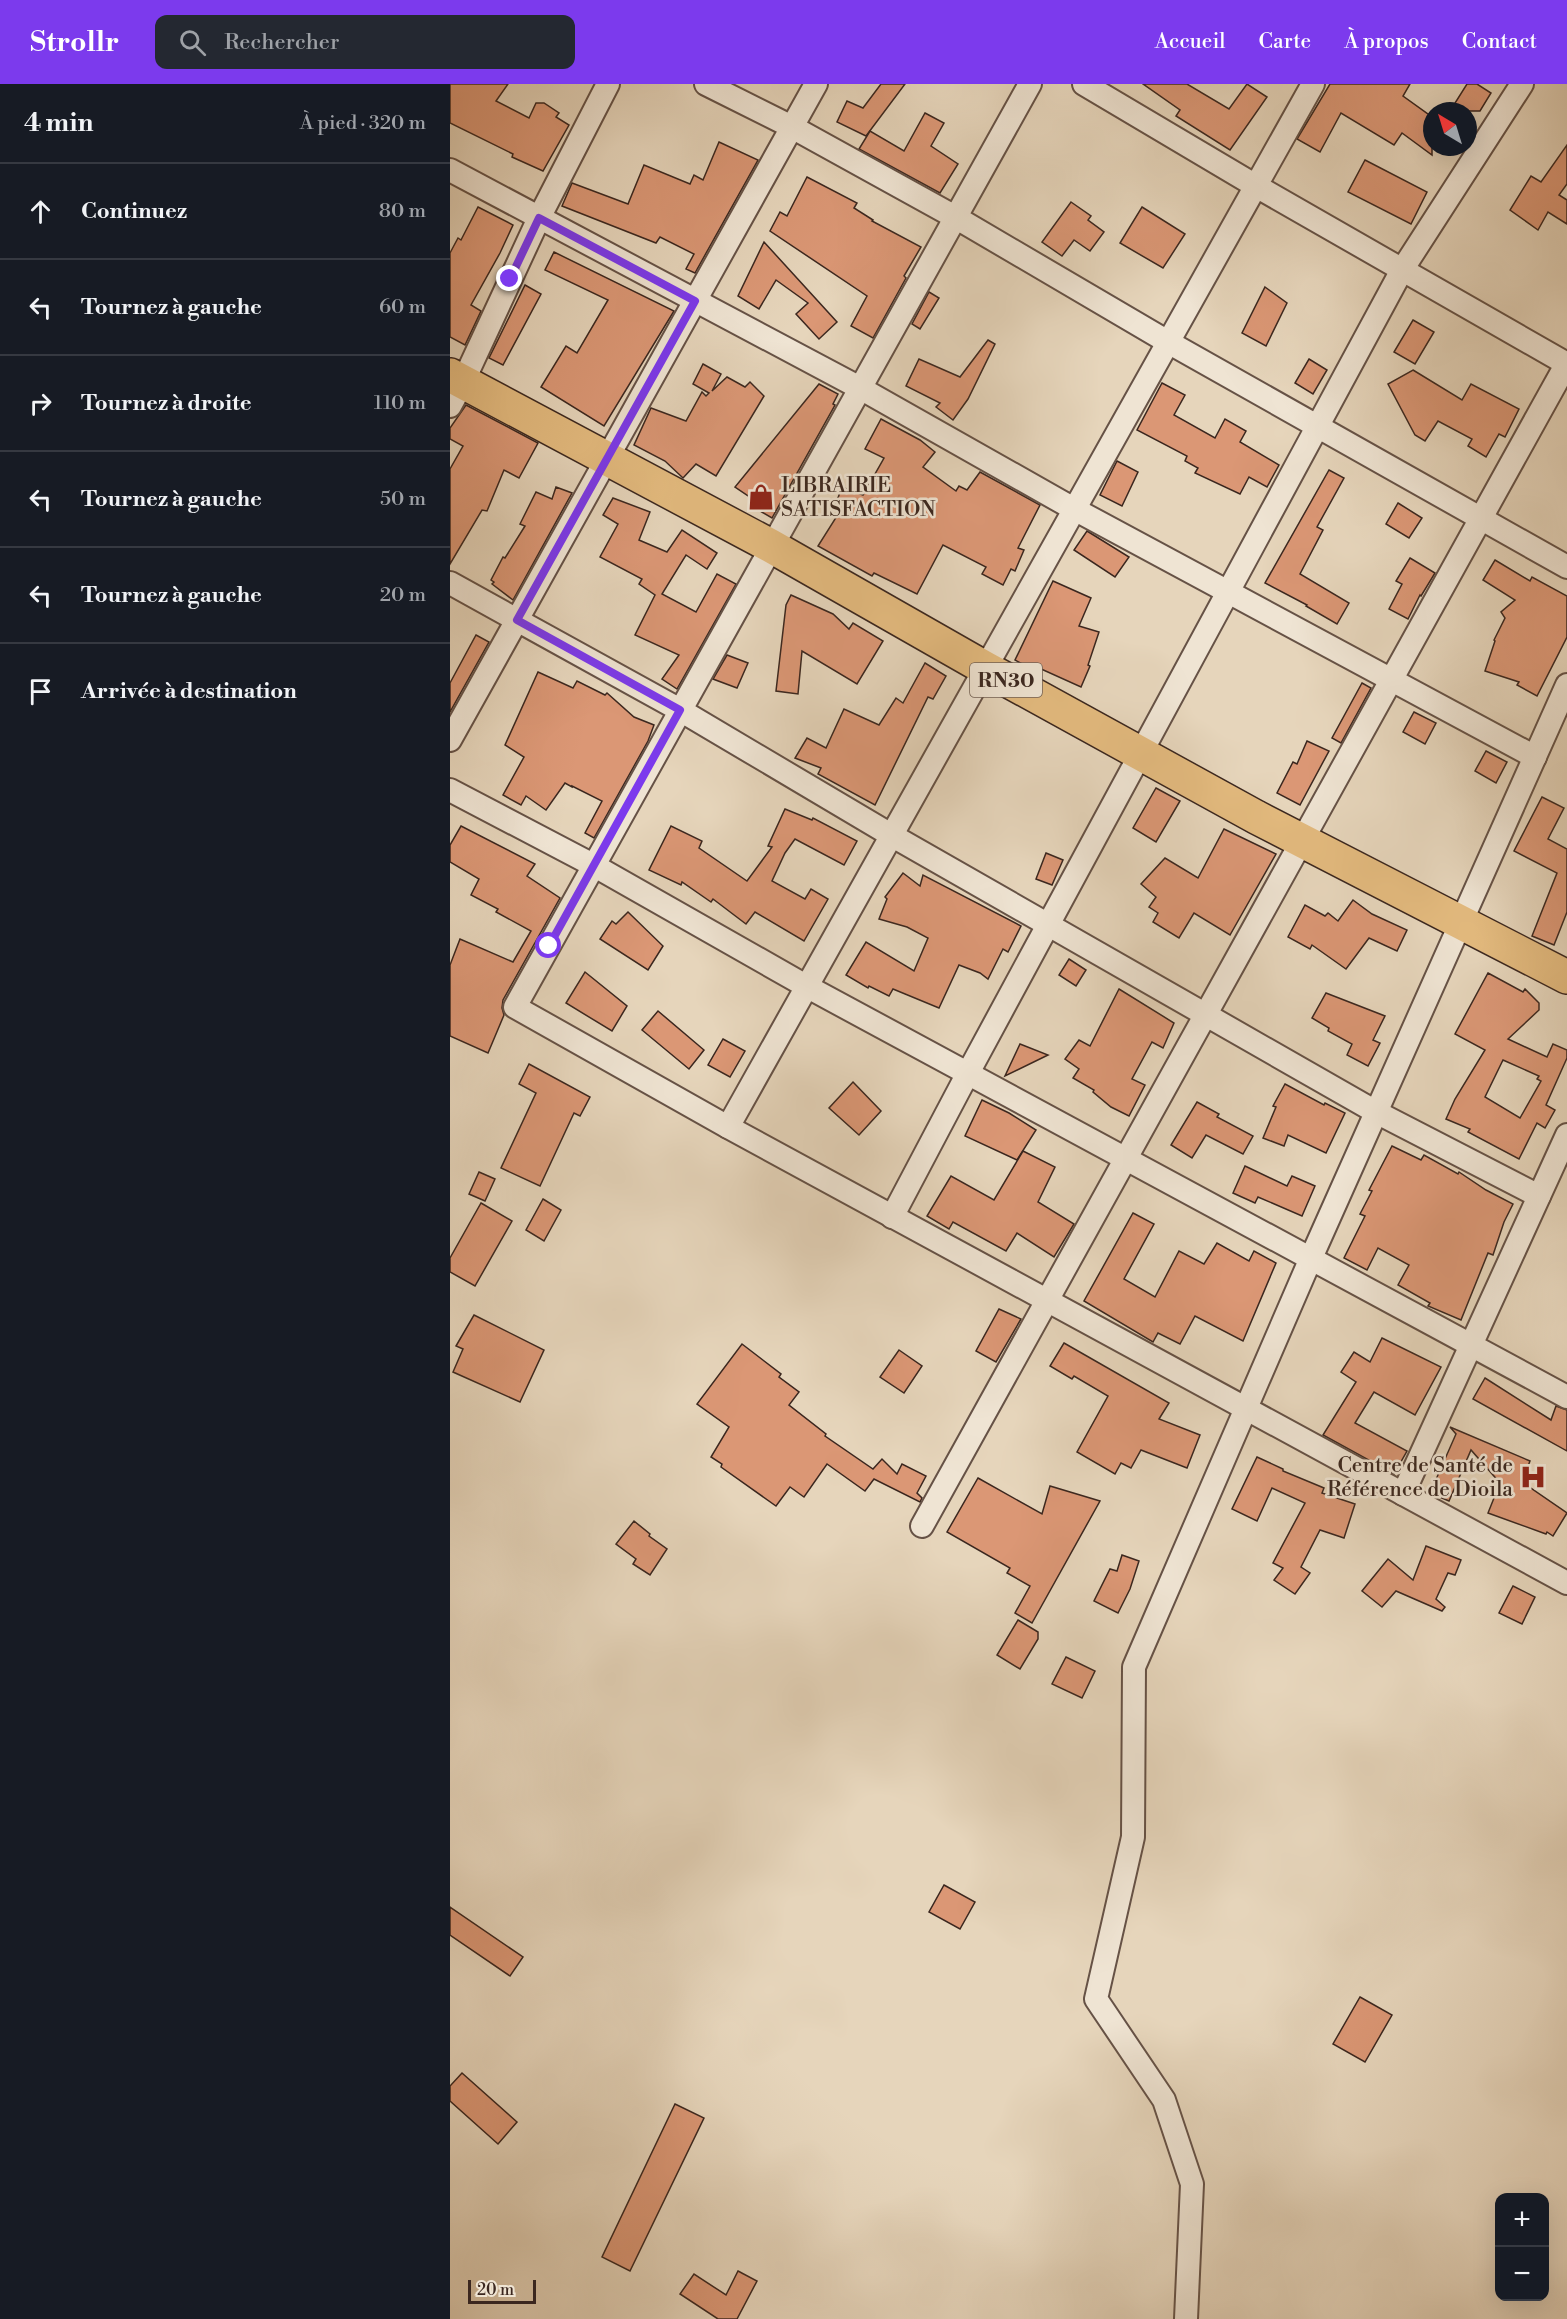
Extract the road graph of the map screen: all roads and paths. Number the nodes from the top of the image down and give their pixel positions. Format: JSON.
{"nodes":[{"id":1,"x":608,"y":84,"type":"edge"},
{"id":2,"x":706,"y":84,"type":"edge"},
{"id":3,"x":816,"y":84,"type":"edge"},
{"id":4,"x":1030,"y":84,"type":"edge"},
{"id":5,"x":1084,"y":84,"type":"edge"},
{"id":6,"x":1313,"y":84,"type":"edge"},
{"id":7,"x":1522,"y":84,"type":"edge"},
{"id":8,"x":792,"y":127,"type":"junction"},
{"id":9,"x":450,"y":170,"type":"edge"},
{"id":10,"x":1256,"y":186,"type":"junction"},
{"id":11,"x":956,"y":217,"type":"junction"},
{"id":12,"x":539,"y":218,"type":"junction"},
{"id":13,"x":1402,"y":270,"type":"junction"},
{"id":14,"x":695,"y":301,"type":"junction"},
{"id":15,"x":1168,"y":342,"type":"junction"},
{"id":16,"x":1567,"y":363,"type":"edge"},
{"id":17,"x":454,"y":388,"type":"edge"},
{"id":18,"x":860,"y":388,"type":"junction"},
{"id":19,"x":1318,"y":426,"type":"junction"},
{"id":20,"x":607,"y":459,"type":"junction"},
{"id":21,"x":1074,"y":509,"type":"junction"},
{"id":22,"x":1481,"y":518,"type":"junction"},
{"id":23,"x":771,"y":546,"type":"junction"},
{"id":24,"x":1567,"y":567,"type":"edge"},
{"id":25,"x":450,"y":583,"type":"edge"},
{"id":26,"x":1228,"y":592,"type":"junction"},
{"id":27,"x":517,"y":620,"type":"junction"},
{"id":28,"x":985,"y":668,"type":"junction"},
{"id":29,"x":1391,"y":680,"type":"junction"},
{"id":30,"x":1567,"y":685,"type":"edge"},
{"id":31,"x":680,"y":710,"type":"junction"},
{"id":32,"x":450,"y":740,"type":"edge"},
{"id":33,"x":1141,"y":754,"type":"junction"},
{"id":34,"x":1535,"y":758,"type":"junction"},
{"id":35,"x":450,"y":790,"type":"edge"},
{"id":36,"x":891,"y":835,"type":"junction"},
{"id":37,"x":1302,"y":841,"type":"junction"},
{"id":38,"x":593,"y":865,"type":"junction"},
{"id":39,"x":1461,"y":922,"type":"junction"},
{"id":40,"x":1048,"y":925,"type":"junction"},
{"id":41,"x":1567,"y":977,"type":"edge"},
{"id":42,"x":806,"y":986,"type":"junction"},
{"id":43,"x":1206,"y":1015,"type":"junction"},
{"id":44,"x":968,"y":1073,"type":"junction"},
{"id":45,"x":1376,"y":1112,"type":"junction"},
{"id":46,"x":728,"y":1127,"type":"junction"},
{"id":47,"x":1567,"y":1135,"type":"edge"},
{"id":48,"x":1126,"y":1158,"type":"junction"},
{"id":49,"x":1539,"y":1196,"type":"junction"},
{"id":50,"x":892,"y":1217,"type":"junction"},
{"id":51,"x":1311,"y":1258,"type":"junction"},
{"id":52,"x":1048,"y":1301,"type":"junction"},
{"id":53,"x":1470,"y":1344,"type":"junction"},
{"id":54,"x":1567,"y":1397,"type":"edge"},
{"id":55,"x":1246,"y":1409,"type":"junction"},
{"id":56,"x":1403,"y":1494,"type":"junction"},
{"id":57,"x":922,"y":1526,"type":"dead end"},
{"id":58,"x":1567,"y":1583,"type":"edge"},
{"id":59,"x":1186,"y":2319,"type":"edge"}],
"edges":[{"from":1,"to":12,"type":"street"},
{"from":2,"to":8,"type":"street"},
{"from":3,"to":8,"type":"street"},
{"from":4,"to":11,"type":"street"},
{"from":5,"to":10,"type":"street"},
{"from":6,"to":10,"type":"street"},
{"from":7,"to":13,"type":"street"},
{"from":8,"to":11,"type":"street"},
{"from":8,"to":14,"type":"street"},
{"from":9,"to":12,"type":"street"},
{"from":10,"to":13,"type":"street"},
{"from":10,"to":15,"type":"street"},
{"from":11,"to":15,"type":"street"},
{"from":11,"to":18,"type":"street"},
{"from":12,"to":14,"type":"street"},
{"from":12,"to":17,"type":"street"},
{"from":13,"to":16,"type":"street"},
{"from":13,"to":19,"type":"street"},
{"from":14,"to":18,"type":"street"},
{"from":14,"to":20,"type":"street"},
{"from":15,"to":19,"type":"street"},
{"from":15,"to":21,"type":"street"},
{"from":16,"to":22,"type":"street"},
{"from":17,"to":20,"type":"main road","number":"RN30"},
{"from":18,"to":21,"type":"street"},
{"from":18,"to":23,"type":"street"},
{"from":19,"to":22,"type":"street"},
{"from":19,"to":26,"type":"street"},
{"from":20,"to":23,"type":"main road","number":"RN30"},
{"from":20,"to":27,"type":"street"},
{"from":21,"to":26,"type":"street"},
{"from":21,"to":28,"type":"street"},
{"from":22,"to":24,"type":"street"},
{"from":22,"to":29,"type":"street"},
{"from":23,"to":28,"type":"main road","number":"RN30"},
{"from":23,"to":31,"type":"street"},
{"from":25,"to":27,"type":"street"},
{"from":26,"to":29,"type":"street"},
{"from":26,"to":33,"type":"street"},
{"from":27,"to":31,"type":"street"},
{"from":27,"to":32,"type":"street"},
{"from":28,"to":33,"type":"main road","number":"RN30"},
{"from":28,"to":36,"type":"street"},
{"from":29,"to":34,"type":"street"},
{"from":29,"to":37,"type":"street"},
{"from":30,"to":34,"type":"street"},
{"from":31,"to":36,"type":"street"},
{"from":31,"to":38,"type":"street"},
{"from":33,"to":37,"type":"main road","number":"RN30"},
{"from":33,"to":40,"type":"street"},
{"from":34,"to":39,"type":"street"},
{"from":35,"to":38,"type":"street"},
{"from":36,"to":40,"type":"street"},
{"from":36,"to":42,"type":"street"},
{"from":37,"to":39,"type":"main road","number":"RN30"},
{"from":37,"to":43,"type":"street"},
{"from":38,"to":42,"type":"street"},
{"from":38,"to":46,"type":"street"},
{"from":39,"to":41,"type":"main road","number":"RN30"},
{"from":39,"to":45,"type":"street"},
{"from":40,"to":43,"type":"street"},
{"from":40,"to":44,"type":"street"},
{"from":42,"to":44,"type":"street"},
{"from":42,"to":46,"type":"street"},
{"from":43,"to":45,"type":"street"},
{"from":43,"to":48,"type":"street"},
{"from":44,"to":48,"type":"street"},
{"from":44,"to":50,"type":"street"},
{"from":45,"to":49,"type":"street"},
{"from":45,"to":51,"type":"street"},
{"from":46,"to":50,"type":"street"},
{"from":47,"to":49,"type":"street"},
{"from":48,"to":51,"type":"street"},
{"from":48,"to":52,"type":"street"},
{"from":49,"to":53,"type":"street"},
{"from":50,"to":52,"type":"street"},
{"from":51,"to":53,"type":"street"},
{"from":51,"to":55,"type":"street"},
{"from":52,"to":55,"type":"street"},
{"from":52,"to":57,"type":"street"},
{"from":53,"to":54,"type":"street"},
{"from":53,"to":56,"type":"street"},
{"from":55,"to":56,"type":"street"},
{"from":55,"to":59,"type":"street"},
{"from":56,"to":58,"type":"street"}]}
